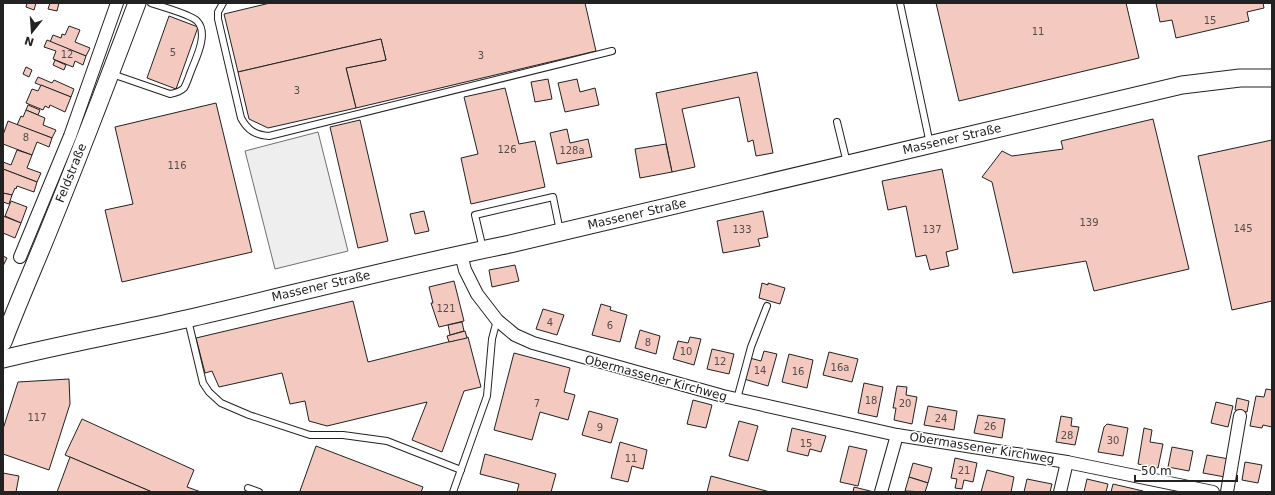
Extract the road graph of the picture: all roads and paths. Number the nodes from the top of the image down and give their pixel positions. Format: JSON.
{"nodes":[{"id":1,"x":117,"y":3,"type":"edge"},
{"id":2,"x":137,"y":3,"type":"edge"},
{"id":3,"x":151,"y":3,"type":"edge"},
{"id":4,"x":223,"y":3,"type":"edge"},
{"id":5,"x":900,"y":3,"type":"edge"},
{"id":6,"x":612,"y":51,"type":"dead end"},
{"id":7,"x":110,"y":74,"type":"junction"},
{"id":8,"x":1272,"y":78,"type":"edge"},
{"id":9,"x":836,"y":122,"type":"dead end"},
{"id":10,"x":930,"y":144,"type":"junction"},
{"id":11,"x":847,"y":165,"type":"junction"},
{"id":12,"x":561,"y":232,"type":"junction"},
{"id":13,"x":483,"y":250,"type":"junction"},
{"id":14,"x":461,"y":254,"type":"junction"},
{"id":15,"x":20,"y":257,"type":"dead end"},
{"id":16,"x":767,"y":306,"type":"dead end"},
{"id":17,"x":188,"y":318,"type":"junction"},
{"id":18,"x":497,"y":320,"type":"junction"},
{"id":19,"x":3,"y":342,"type":"edge"},
{"id":20,"x":3,"y":359,"type":"edge"},
{"id":21,"x":737,"y":399,"type":"junction"},
{"id":22,"x":1240,"y":416,"type":"dead end"},
{"id":23,"x":897,"y":434,"type":"junction"},
{"id":24,"x":1068,"y":462,"type":"junction"},
{"id":25,"x":461,"y":470,"type":"junction"},
{"id":26,"x":248,"y":488,"type":"dead end"},
{"id":27,"x":259,"y":492,"type":"edge"},
{"id":28,"x":453,"y":492,"type":"edge"},
{"id":29,"x":881,"y":492,"type":"edge"},
{"id":30,"x":1060,"y":492,"type":"edge"},
{"id":31,"x":1213,"y":492,"type":"edge"},
{"id":32,"x":1227,"y":492,"type":"edge"}],
"edges":[{"from":1,"to":15,"type":"street","name":"Feldstraße"},
{"from":2,"to":7,"type":"main road","name":"Feldstraße"},
{"from":3,"to":7,"type":"lane"},
{"from":4,"to":6,"type":"lane"},
{"from":5,"to":10,"type":"lane"},
{"from":7,"to":19,"type":"main road","name":"Feldstraße"},
{"from":8,"to":10,"type":"main road","name":"Massener Straße"},
{"from":9,"to":11,"type":"lane"},
{"from":10,"to":11,"type":"main road","name":"Massener Straße"},
{"from":11,"to":12,"type":"main road","name":"Massener Straße"},
{"from":12,"to":13,"type":"main road","name":"Massener Straße"},
{"from":12,"to":13,"type":"lane"},
{"from":13,"to":14,"type":"main road","name":"Massener Straße"},
{"from":14,"to":17,"type":"main road","name":"Massener Straße"},
{"from":14,"to":18,"type":"street","name":"Obermassener Kirchweg"},
{"from":16,"to":21,"type":"lane"},
{"from":17,"to":20,"type":"main road","name":"Massener Straße"},
{"from":17,"to":25,"type":"lane"},
{"from":18,"to":21,"type":"street","name":"Obermassener Kirchweg"},
{"from":18,"to":25,"type":"lane"},
{"from":21,"to":23,"type":"street","name":"Obermassener Kirchweg"},
{"from":22,"to":32,"type":"street"},
{"from":23,"to":24,"type":"street","name":"Obermassener Kirchweg"},
{"from":23,"to":29,"type":"street","name":"Obermassener Kirchweg"},
{"from":24,"to":30,"type":"street","name":"Obermassener Kirchweg"},
{"from":24,"to":31,"type":"street","name":"Obermassener Kirchweg"},
{"from":25,"to":28,"type":"lane"},
{"from":26,"to":27,"type":"lane"}]}
